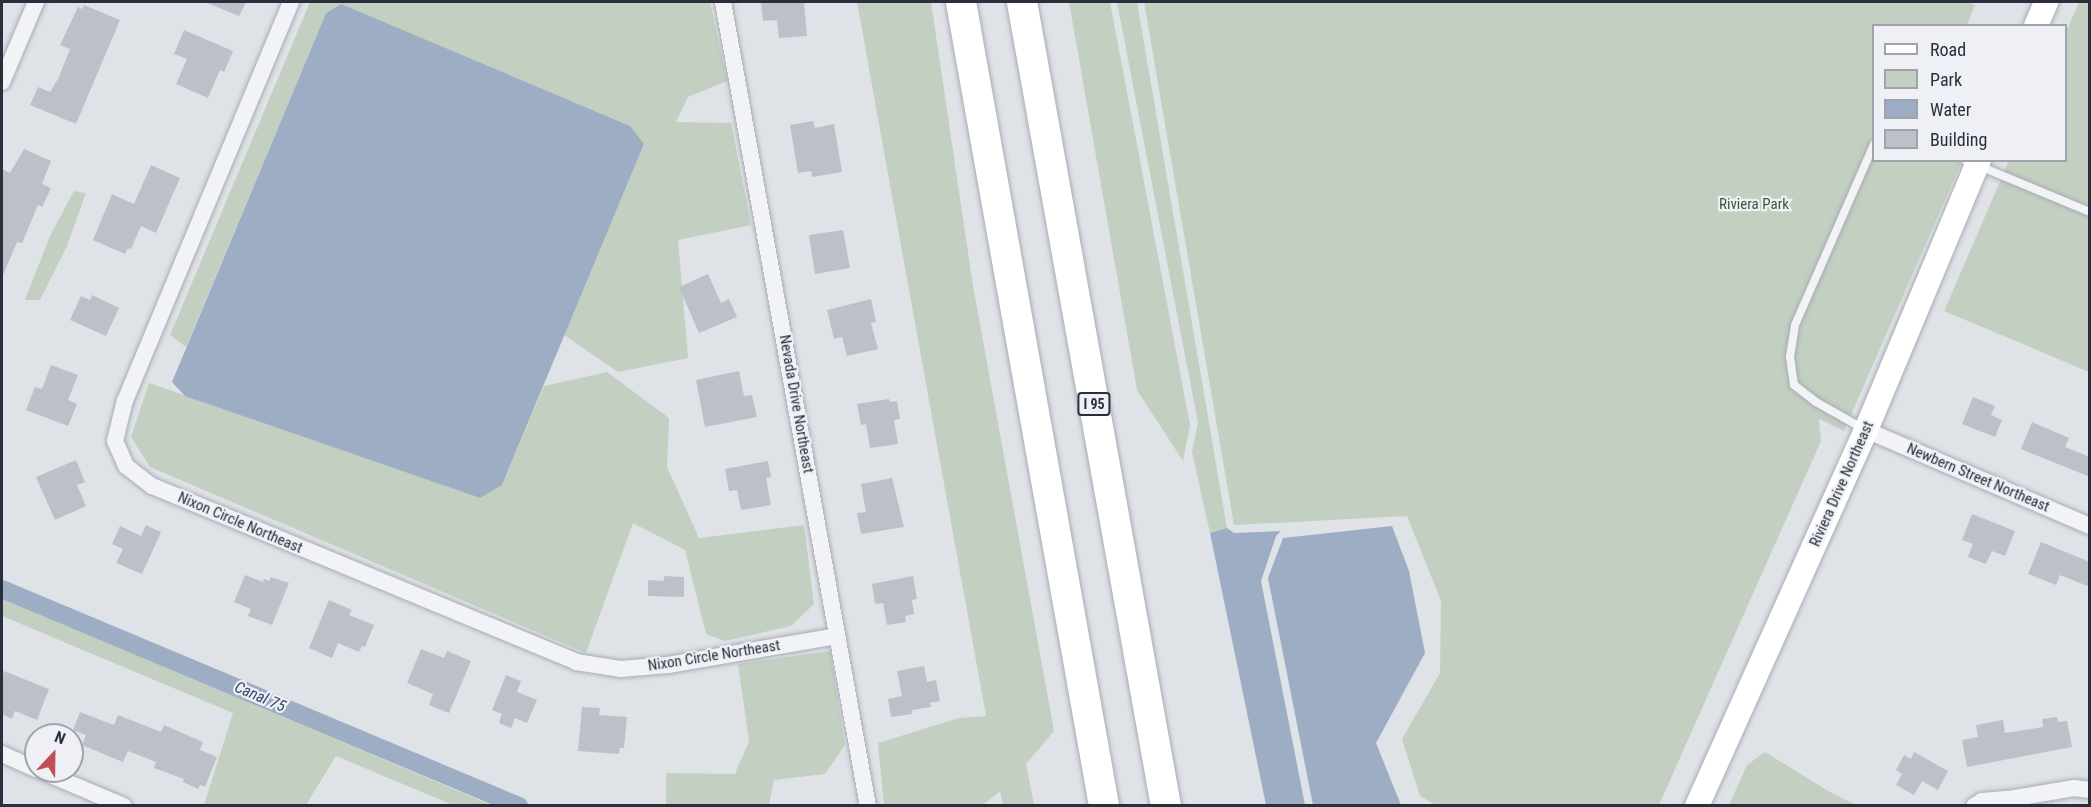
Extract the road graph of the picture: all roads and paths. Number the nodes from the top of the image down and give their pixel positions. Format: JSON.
{"nodes":[{"id":1,"x":36,"y":2,"type":"edge"},
{"id":2,"x":291,"y":2,"type":"edge"},
{"id":3,"x":723,"y":2,"type":"edge"},
{"id":4,"x":960,"y":2,"type":"edge"},
{"id":5,"x":1022,"y":2,"type":"edge"},
{"id":6,"x":2046,"y":2,"type":"edge"},
{"id":7,"x":2037,"y":24,"type":"edge"},
{"id":8,"x":2,"y":82,"type":"edge"},
{"id":9,"x":1872,"y":149,"type":"edge"},
{"id":10,"x":1974,"y":162,"type":"edge"},
{"id":11,"x":2090,"y":212,"type":"edge"},
{"id":12,"x":1866,"y":430,"type":"junction"},
{"id":13,"x":2090,"y":526,"type":"edge"},
{"id":14,"x":837,"y":636,"type":"junction"},
{"id":15,"x":2,"y":754,"type":"edge"},
{"id":16,"x":24,"y":764,"type":"edge"},
{"id":17,"x":70,"y":783,"type":"edge"},
{"id":18,"x":2090,"y":790,"type":"edge"},
{"id":19,"x":2015,"y":802,"type":"edge"},
{"id":20,"x":124,"y":806,"type":"edge"},
{"id":21,"x":868,"y":806,"type":"edge"},
{"id":22,"x":1104,"y":806,"type":"edge"},
{"id":23,"x":1166,"y":806,"type":"edge"},
{"id":24,"x":1697,"y":806,"type":"edge"},
{"id":25,"x":1974,"y":806,"type":"edge"}],
"edges":[{"from":1,"to":8,"type":"street"},
{"from":2,"to":14,"type":"street","name":"Nixon Circle Northeast"},
{"from":3,"to":14,"type":"street","name":"Nevada Drive Northeast"},
{"from":4,"to":22,"type":"highway"},
{"from":5,"to":23,"type":"highway","number":"I 95"},
{"from":6,"to":7,"type":"street"},
{"from":9,"to":12,"type":"lane"},
{"from":10,"to":11,"type":"lane"},
{"from":10,"to":12,"type":"street","name":"Riviera Drive Northeast"},
{"from":12,"to":13,"type":"street","name":"Newbern Street Northeast"},
{"from":12,"to":24,"type":"street","name":"Riviera Drive Northeast"},
{"from":14,"to":21,"type":"street","name":"Nevada Drive Northeast"},
{"from":15,"to":16,"type":"street"},
{"from":17,"to":20,"type":"street"},
{"from":18,"to":19,"type":"street"},
{"from":19,"to":25,"type":"street"}]}
